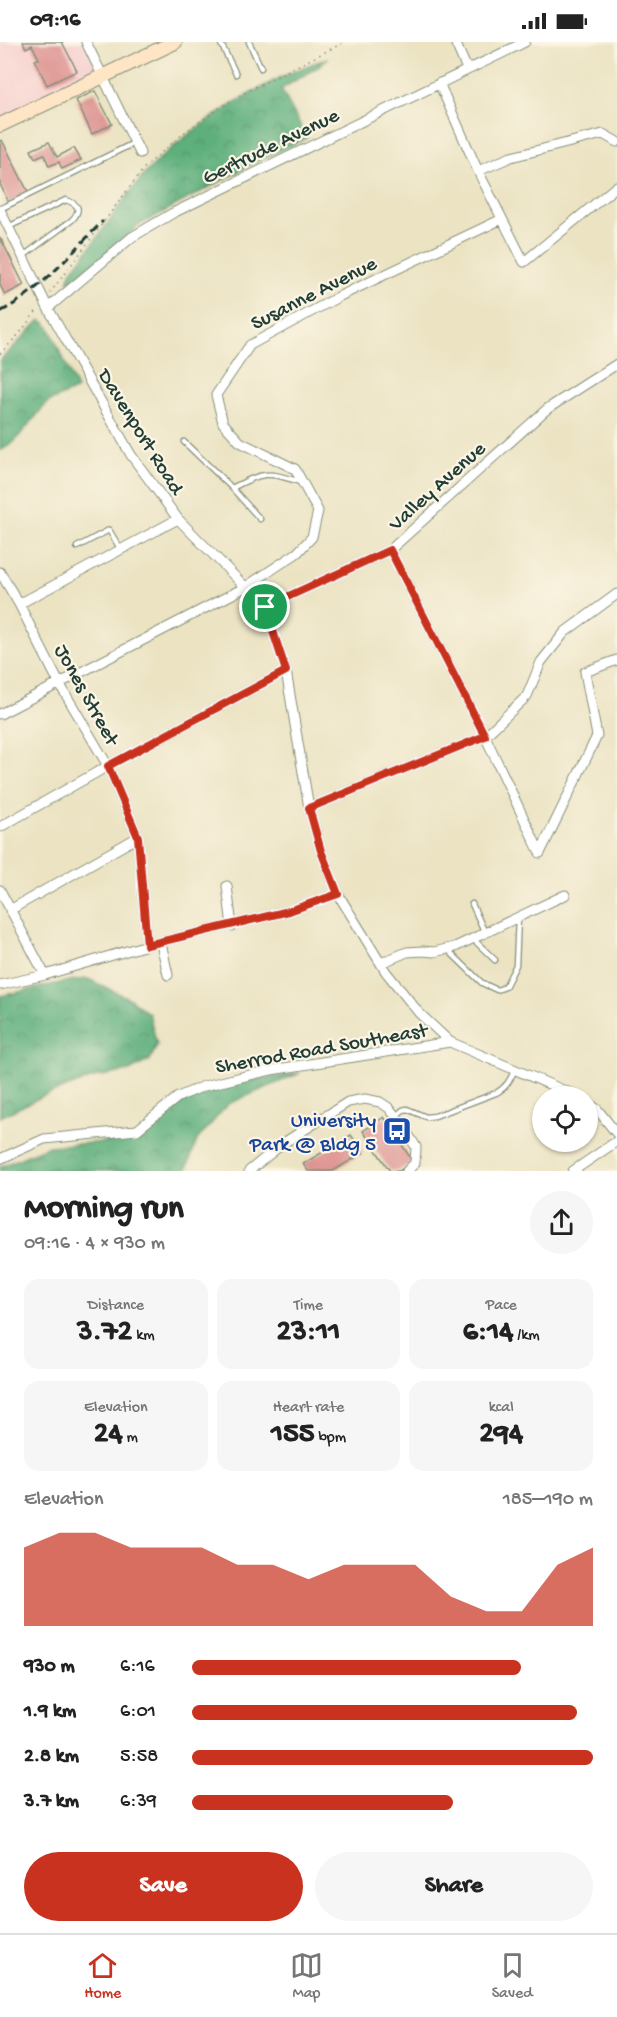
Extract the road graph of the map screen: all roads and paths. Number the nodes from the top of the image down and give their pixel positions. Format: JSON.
{"nodes":[{"id":1,"x":86,"y":42,"type":"edge"},
{"id":2,"x":175,"y":42,"type":"edge"},
{"id":3,"x":220,"y":42,"type":"edge"},
{"id":4,"x":249,"y":42,"type":"edge"},
{"id":5,"x":345,"y":42,"type":"edge"},
{"id":6,"x":455,"y":42,"type":"edge"},
{"id":7,"x":525,"y":42,"type":"edge"},
{"id":8,"x":261,"y":68,"type":"dead end"},
{"id":9,"x":467,"y":69,"type":"junction"},
{"id":10,"x":236,"y":74,"type":"dead end"},
{"id":11,"x":102,"y":77,"type":"junction"},
{"id":12,"x":439,"y":83,"type":"junction"},
{"id":13,"x":0,"y":125,"type":"edge"},
{"id":14,"x":617,"y":142,"type":"edge"},
{"id":15,"x":134,"y":143,"type":"junction"},
{"id":16,"x":140,"y":153,"type":"dead end"},
{"id":17,"x":478,"y":171,"type":"junction"},
{"id":18,"x":617,"y":186,"type":"edge"},
{"id":19,"x":0,"y":209,"type":"edge"},
{"id":20,"x":502,"y":219,"type":"junction"},
{"id":21,"x":8,"y":227,"type":"junction"},
{"id":22,"x":22,"y":257,"type":"junction"},
{"id":23,"x":46,"y":305,"type":"junction"},
{"id":24,"x":0,"y":354,"type":"edge"},
{"id":25,"x":617,"y":364,"type":"edge"},
{"id":26,"x":184,"y":442,"type":"dead end"},
{"id":27,"x":303,"y":483,"type":"junction"},
{"id":28,"x":232,"y":488,"type":"junction"},
{"id":29,"x":178,"y":519,"type":"junction"},
{"id":30,"x":260,"y":519,"type":"dead end"},
{"id":31,"x":77,"y":547,"type":"dead end"},
{"id":32,"x":121,"y":550,"type":"junction"},
{"id":33,"x":390,"y":550,"type":"junction"},
{"id":34,"x":0,"y":572,"type":"edge"},
{"id":35,"x":244,"y":588,"type":"junction"},
{"id":36,"x":617,"y":594,"type":"edge"},
{"id":37,"x":19,"y":604,"type":"junction"},
{"id":38,"x":265,"y":607,"type":"junction"},
{"id":39,"x":617,"y":660,"type":"edge"},
{"id":40,"x":286,"y":671,"type":"junction"},
{"id":41,"x":60,"y":683,"type":"junction"},
{"id":42,"x":0,"y":714,"type":"edge"},
{"id":43,"x":485,"y":736,"type":"junction"},
{"id":44,"x":108,"y":766,"type":"junction"},
{"id":45,"x":309,"y":808,"type":"junction"},
{"id":46,"x":0,"y":827,"type":"edge"},
{"id":47,"x":138,"y":837,"type":"junction"},
{"id":48,"x":227,"y":886,"type":"dead end"},
{"id":49,"x":0,"y":890,"type":"edge"},
{"id":50,"x":338,"y":894,"type":"junction"},
{"id":51,"x":565,"y":895,"type":"dead end"},
{"id":52,"x":472,"y":904,"type":"dead end"},
{"id":53,"x":10,"y":910,"type":"junction"},
{"id":54,"x":518,"y":917,"type":"junction"},
{"id":55,"x":232,"y":926,"type":"junction"},
{"id":56,"x":485,"y":933,"type":"junction"},
{"id":57,"x":473,"y":939,"type":"junction"},
{"id":58,"x":160,"y":943,"type":"junction"},
{"id":59,"x":147,"y":945,"type":"junction"},
{"id":60,"x":447,"y":949,"type":"junction"},
{"id":61,"x":495,"y":960,"type":"dead end"},
{"id":62,"x":381,"y":963,"type":"junction"},
{"id":63,"x":45,"y":975,"type":"junction"},
{"id":64,"x":168,"y":975,"type":"dead end"},
{"id":65,"x":0,"y":985,"type":"edge"},
{"id":66,"x":450,"y":1042,"type":"junction"},
{"id":67,"x":515,"y":1069,"type":"junction"},
{"id":68,"x":554,"y":1086,"type":"edge"},
{"id":69,"x":598,"y":1109,"type":"edge"},
{"id":70,"x":396,"y":1116,"type":"junction"},
{"id":71,"x":617,"y":1134,"type":"edge"},
{"id":72,"x":617,"y":1141,"type":"edge"},
{"id":73,"x":0,"y":1159,"type":"edge"},
{"id":74,"x":249,"y":1171,"type":"edge"},
{"id":75,"x":407,"y":1171,"type":"edge"},
{"id":76,"x":573,"y":1171,"type":"edge"}],
"edges":[{"from":1,"to":11,"type":"street"},
{"from":2,"to":11,"type":"main road"},
{"from":3,"to":10,"type":"lane"},
{"from":4,"to":8,"type":"lane"},
{"from":5,"to":23,"type":"path"},
{"from":6,"to":9,"type":"street"},
{"from":7,"to":9,"type":"street","name":"Gertrude Avenue"},
{"from":9,"to":12,"type":"street","name":"Gertrude Avenue"},
{"from":11,"to":13,"type":"main road"},
{"from":11,"to":15,"type":"street"},
{"from":12,"to":17,"type":"street"},
{"from":12,"to":23,"type":"street","name":"Gertrude Avenue"},
{"from":14,"to":17,"type":"street"},
{"from":15,"to":16,"type":"street"},
{"from":15,"to":19,"type":"lane"},
{"from":17,"to":20,"type":"street"},
{"from":18,"to":20,"type":"street"},
{"from":19,"to":21,"type":"street","name":"Davenport Road"},
{"from":20,"to":27,"type":"street","name":"Susanne Avenue"},
{"from":21,"to":22,"type":"street","name":"Davenport Road"},
{"from":21,"to":22,"type":"lane"},
{"from":22,"to":23,"type":"street","name":"Davenport Road"},
{"from":23,"to":24,"type":"path"},
{"from":23,"to":29,"type":"street","name":"Davenport Road"},
{"from":25,"to":33,"type":"street","name":"Valley Avenue"},
{"from":26,"to":28,"type":"lane"},
{"from":27,"to":28,"type":"lane"},
{"from":27,"to":35,"type":"street","name":"Susanne Avenue"},
{"from":28,"to":30,"type":"lane"},
{"from":29,"to":32,"type":"street"},
{"from":29,"to":35,"type":"street","name":"Davenport Road"},
{"from":31,"to":32,"type":"lane"},
{"from":32,"to":37,"type":"street"},
{"from":33,"to":38,"type":"street","name":"Valley Avenue"},
{"from":33,"to":43,"type":"street"},
{"from":34,"to":37,"type":"street","name":"Jones Street"},
{"from":35,"to":38,"type":"street","name":"Davenport Road"},
{"from":35,"to":41,"type":"street","name":"Susanne Avenue"},
{"from":36,"to":43,"type":"street"},
{"from":37,"to":41,"type":"street","name":"Jones Street"},
{"from":38,"to":40,"type":"street","name":"Davenport Road"},
{"from":39,"to":43,"type":"street"},
{"from":40,"to":44,"type":"street"},
{"from":40,"to":45,"type":"street","name":"Davenport Road"},
{"from":41,"to":42,"type":"street","name":"Susanne Avenue"},
{"from":41,"to":44,"type":"street","name":"Jones Street"},
{"from":43,"to":45,"type":"street"},
{"from":44,"to":46,"type":"street"},
{"from":44,"to":47,"type":"street","name":"Jones Street"},
{"from":45,"to":50,"type":"street","name":"Davenport Road"},
{"from":47,"to":53,"type":"street"},
{"from":47,"to":59,"type":"street","name":"Jones Street"},
{"from":48,"to":55,"type":"street"},
{"from":49,"to":53,"type":"street"},
{"from":50,"to":55,"type":"street"},
{"from":50,"to":62,"type":"street","name":"Davenport Road"},
{"from":51,"to":54,"type":"street"},
{"from":52,"to":56,"type":"lane"},
{"from":53,"to":63,"type":"street"},
{"from":54,"to":56,"type":"street"},
{"from":54,"to":60,"type":"lane"},
{"from":55,"to":58,"type":"street"},
{"from":56,"to":57,"type":"street"},
{"from":57,"to":60,"type":"street"},
{"from":57,"to":61,"type":"lane"},
{"from":58,"to":59,"type":"street"},
{"from":58,"to":64,"type":"street"},
{"from":59,"to":63,"type":"street"},
{"from":60,"to":62,"type":"street"},
{"from":62,"to":66,"type":"street","name":"Davenport Road"},
{"from":63,"to":65,"type":"street"},
{"from":66,"to":67,"type":"street","name":"Davenport Road"},
{"from":66,"to":73,"type":"street","name":"Sherrod Road Southeast"},
{"from":67,"to":68,"type":"street","name":"Davenport Road"},
{"from":67,"to":70,"type":"lane"},
{"from":69,"to":71,"type":"street"},
{"from":70,"to":74,"type":"street"},
{"from":70,"to":75,"type":"street"},
{"from":72,"to":76,"type":"street"}]}
